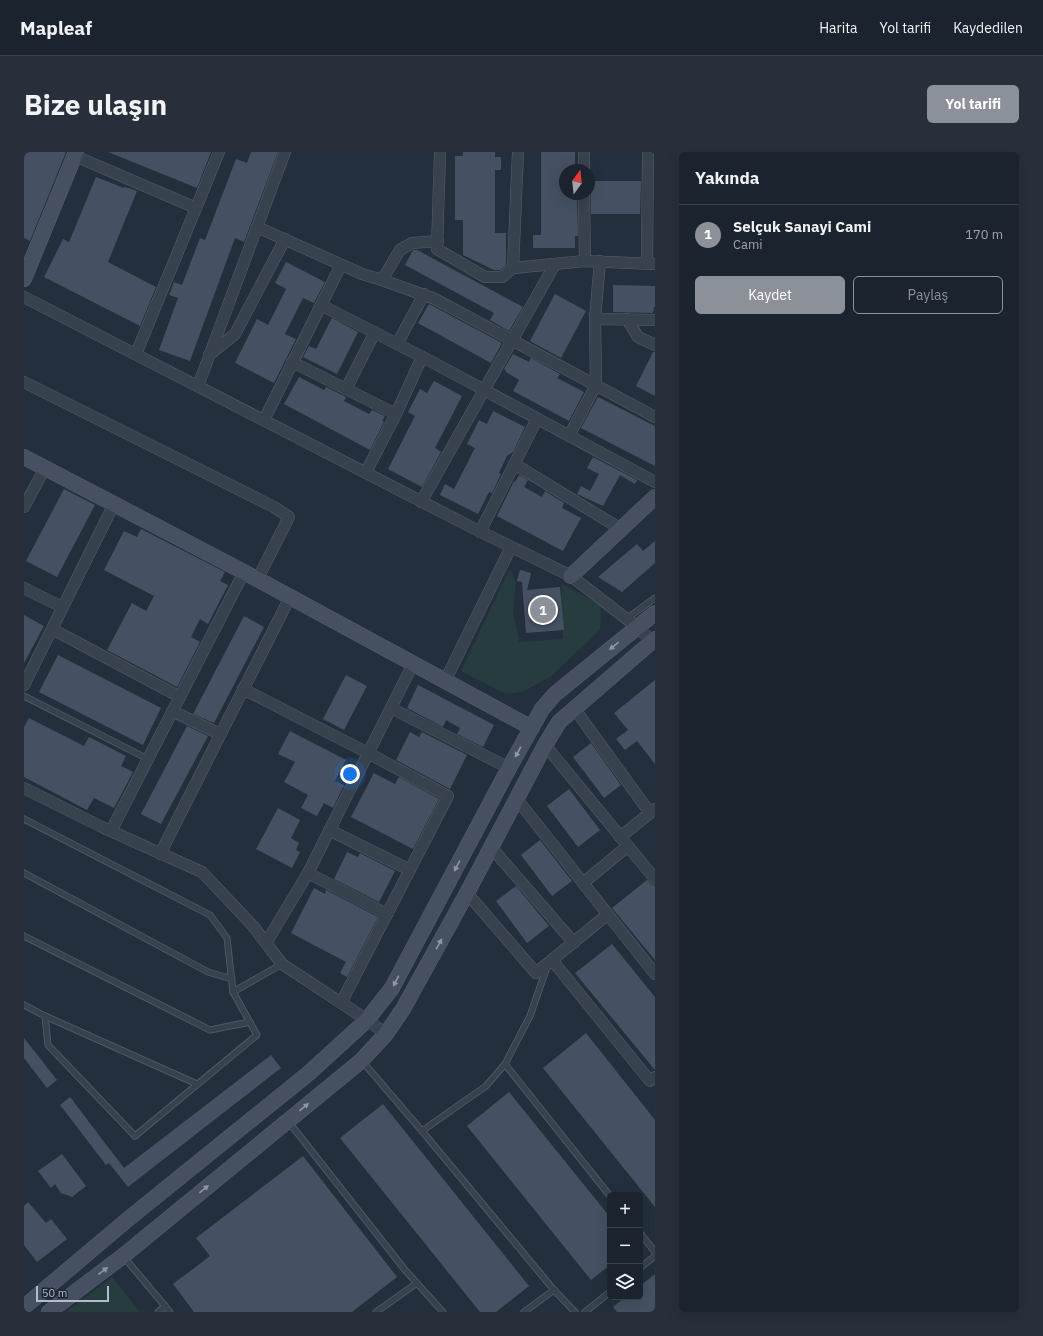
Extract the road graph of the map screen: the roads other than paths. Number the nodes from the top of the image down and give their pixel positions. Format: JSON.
{"nodes":[{"id":1,"x":219,"y":152,"type":"edge"},
{"id":2,"x":285,"y":152,"type":"edge"},
{"id":3,"x":440,"y":152,"type":"edge"},
{"id":4,"x":518,"y":152,"type":"edge"},
{"id":5,"x":584,"y":152,"type":"edge"},
{"id":6,"x":648,"y":152,"type":"edge"},
{"id":7,"x":76,"y":154,"type":"edge"},
{"id":8,"x":584,"y":164,"type":"edge"},
{"id":9,"x":584,"y":200,"type":"edge"},
{"id":10,"x":196,"y":208,"type":"junction"},
{"id":11,"x":257,"y":227,"type":"junction"},
{"id":12,"x":285,"y":239,"type":"junction"},
{"id":13,"x":438,"y":241,"type":"junction"},
{"id":14,"x":29,"y":256,"type":"edge"},
{"id":15,"x":584,"y":261,"type":"junction"},
{"id":16,"x":600,"y":261,"type":"junction"},
{"id":17,"x":651,"y":263,"type":"edge"},
{"id":18,"x":554,"y":264,"type":"junction"},
{"id":19,"x":340,"y":265,"type":"junction"},
{"id":20,"x":513,"y":268,"type":"junction"},
{"id":21,"x":24,"y":279,"type":"edge"},
{"id":22,"x":382,"y":280,"type":"junction"},
{"id":23,"x":424,"y":294,"type":"junction"},
{"id":24,"x":24,"y":297,"type":"edge"},
{"id":25,"x":321,"y":305,"type":"junction"},
{"id":26,"x":595,"y":319,"type":"junction"},
{"id":27,"x":627,"y":319,"type":"junction"},
{"id":28,"x":655,"y":320,"type":"edge"},
{"id":29,"x":375,"y":332,"type":"junction"},
{"id":30,"x":512,"y":340,"type":"junction"},
{"id":31,"x":397,"y":344,"type":"junction"},
{"id":32,"x":655,"y":345,"type":"edge"},
{"id":33,"x":136,"y":354,"type":"junction"},
{"id":34,"x":209,"y":356,"type":"junction"},
{"id":35,"x":422,"y":357,"type":"junction"},
{"id":36,"x":292,"y":362,"type":"junction"},
{"id":37,"x":24,"y":382,"type":"edge"},
{"id":38,"x":596,"y":385,"type":"junction"},
{"id":39,"x":198,"y":386,"type":"junction"},
{"id":40,"x":346,"y":389,"type":"junction"},
{"id":41,"x":484,"y":390,"type":"junction"},
{"id":42,"x":396,"y":414,"type":"junction"},
{"id":43,"x":655,"y":417,"type":"edge"},
{"id":44,"x":537,"y":418,"type":"junction"},
{"id":45,"x":264,"y":420,"type":"junction"},
{"id":46,"x":569,"y":436,"type":"junction"},
{"id":47,"x":24,"y":457,"type":"edge"},
{"id":48,"x":514,"y":464,"type":"junction"},
{"id":49,"x":45,"y":468,"type":"junction"},
{"id":50,"x":366,"y":472,"type":"junction"},
{"id":51,"x":655,"y":482,"type":"edge"},
{"id":52,"x":655,"y":497,"type":"edge"},
{"id":53,"x":421,"y":502,"type":"junction"},
{"id":54,"x":114,"y":504,"type":"junction"},
{"id":55,"x":24,"y":507,"type":"edge"},
{"id":56,"x":621,"y":529,"type":"junction"},
{"id":57,"x":480,"y":532,"type":"junction"},
{"id":58,"x":511,"y":547,"type":"junction"},
{"id":59,"x":244,"y":572,"type":"junction"},
{"id":60,"x":571,"y":576,"type":"junction"},
{"id":61,"x":257,"y":580,"type":"junction"},
{"id":62,"x":24,"y":588,"type":"edge"},
{"id":63,"x":290,"y":597,"type":"junction"},
{"id":64,"x":655,"y":598,"type":"edge"},
{"id":65,"x":62,"y":608,"type":"junction"},
{"id":66,"x":655,"y":613,"type":"edge"},
{"id":67,"x":632,"y":623,"type":"junction"},
{"id":68,"x":52,"y":629,"type":"junction"},
{"id":69,"x":654,"y":642,"type":"edge"},
{"id":70,"x":414,"y":664,"type":"junction"},
{"id":71,"x":445,"y":681,"type":"junction"},
{"id":72,"x":24,"y":685,"type":"edge"},
{"id":73,"x":243,"y":689,"type":"junction"},
{"id":74,"x":24,"y":696,"type":"edge"},
{"id":75,"x":180,"y":697,"type":"junction"},
{"id":76,"x":391,"y":708,"type":"junction"},
{"id":77,"x":574,"y":708,"type":"junction"},
{"id":78,"x":172,"y":711,"type":"junction"},
{"id":79,"x":532,"y":728,"type":"junction"},
{"id":80,"x":220,"y":734,"type":"junction"},
{"id":81,"x":545,"y":745,"type":"junction"},
{"id":82,"x":368,"y":753,"type":"junction"},
{"id":83,"x":148,"y":759,"type":"junction"},
{"id":84,"x":509,"y":768,"type":"junction"},
{"id":85,"x":24,"y":788,"type":"edge"},
{"id":86,"x":516,"y":798,"type":"junction"},
{"id":87,"x":653,"y":811,"type":"edge"},
{"id":88,"x":24,"y":819,"type":"edge"},
{"id":89,"x":329,"y":830,"type":"junction"},
{"id":90,"x":111,"y":831,"type":"junction"},
{"id":91,"x":620,"y":837,"type":"junction"},
{"id":92,"x":628,"y":846,"type":"junction"},
{"id":93,"x":491,"y":847,"type":"junction"},
{"id":94,"x":160,"y":854,"type":"junction"},
{"id":95,"x":410,"y":870,"type":"junction"},
{"id":96,"x":24,"y":873,"type":"edge"},
{"id":97,"x":308,"y":873,"type":"junction"},
{"id":98,"x":655,"y":878,"type":"edge"},
{"id":99,"x":583,"y":883,"type":"junction"},
{"id":100,"x":467,"y":893,"type":"junction"},
{"id":101,"x":387,"y":914,"type":"junction"},
{"id":102,"x":608,"y":914,"type":"junction"},
{"id":103,"x":24,"y":936,"type":"edge"},
{"id":104,"x":574,"y":942,"type":"junction"},
{"id":105,"x":266,"y":943,"type":"junction"},
{"id":106,"x":550,"y":961,"type":"junction"},
{"id":107,"x":282,"y":964,"type":"junction"},
{"id":108,"x":655,"y":974,"type":"edge"},
{"id":109,"x":232,"y":979,"type":"junction"},
{"id":110,"x":233,"y":992,"type":"junction"},
{"id":111,"x":341,"y":1003,"type":"junction"},
{"id":112,"x":24,"y":1004,"type":"edge"},
{"id":113,"x":45,"y":1016,"type":"junction"},
{"id":114,"x":367,"y":1020,"type":"junction"},
{"id":115,"x":250,"y":1022,"type":"junction"},
{"id":116,"x":386,"y":1034,"type":"junction"},
{"id":117,"x":362,"y":1061,"type":"junction"},
{"id":118,"x":505,"y":1064,"type":"junction"},
{"id":119,"x":652,"y":1081,"type":"edge"},
{"id":120,"x":197,"y":1084,"type":"junction"},
{"id":121,"x":288,"y":1121,"type":"junction"},
{"id":122,"x":422,"y":1130,"type":"junction"},
{"id":123,"x":607,"y":1192,"type":"edge"},
{"id":124,"x":643,"y":1237,"type":"edge"},
{"id":125,"x":655,"y":1252,"type":"edge"},
{"id":126,"x":123,"y":1256,"type":"junction"},
{"id":127,"x":655,"y":1256,"type":"edge"},
{"id":128,"x":643,"y":1266,"type":"edge"},
{"id":129,"x":417,"y":1283,"type":"junction"},
{"id":130,"x":554,"y":1290,"type":"junction"},
{"id":131,"x":607,"y":1294,"type":"edge"},
{"id":132,"x":165,"y":1306,"type":"junction"},
{"id":133,"x":24,"y":1307,"type":"edge"},
{"id":134,"x":50,"y":1312,"type":"edge"},
{"id":135,"x":158,"y":1312,"type":"edge"},
{"id":136,"x":170,"y":1312,"type":"edge"},
{"id":137,"x":376,"y":1312,"type":"edge"},
{"id":138,"x":443,"y":1312,"type":"edge"},
{"id":139,"x":524,"y":1312,"type":"edge"},
{"id":140,"x":576,"y":1312,"type":"edge"},
{"id":141,"x":585,"y":1312,"type":"edge"}],
"edges":[{"from":1,"to":10,"type":"street"},
{"from":2,"to":11,"type":"street"},
{"from":3,"to":13,"type":"street"},
{"from":4,"to":20,"type":"street"},
{"from":5,"to":8,"type":"street"},
{"from":6,"to":17,"type":"street"},
{"from":7,"to":10,"type":"street"},
{"from":7,"to":14,"type":"street"},
{"from":9,"to":15,"type":"street"},
{"from":10,"to":33,"type":"street"},
{"from":11,"to":12,"type":"street"},
{"from":11,"to":34,"type":"street"},
{"from":12,"to":19,"type":"street"},
{"from":12,"to":34,"type":"street"},
{"from":13,"to":20,"type":"street"},
{"from":13,"to":22,"type":"street"},
{"from":14,"to":21,"type":"street"},
{"from":15,"to":16,"type":"street"},
{"from":15,"to":18,"type":"street"},
{"from":16,"to":17,"type":"street"},
{"from":16,"to":26,"type":"street"},
{"from":18,"to":20,"type":"street"},
{"from":18,"to":30,"type":"street"},
{"from":19,"to":22,"type":"street"},
{"from":19,"to":25,"type":"street"},
{"from":22,"to":23,"type":"street"},
{"from":23,"to":30,"type":"street"},
{"from":23,"to":31,"type":"street"},
{"from":24,"to":33,"type":"street"},
{"from":25,"to":29,"type":"street"},
{"from":25,"to":36,"type":"street"},
{"from":26,"to":27,"type":"street"},
{"from":26,"to":38,"type":"street"},
{"from":27,"to":28,"type":"street"},
{"from":27,"to":32,"type":"street"},
{"from":29,"to":31,"type":"street"},
{"from":29,"to":40,"type":"street"},
{"from":30,"to":38,"type":"street"},
{"from":30,"to":41,"type":"street"},
{"from":31,"to":35,"type":"street"},
{"from":33,"to":39,"type":"street"},
{"from":34,"to":39,"type":"street"},
{"from":35,"to":41,"type":"street"},
{"from":35,"to":42,"type":"street"},
{"from":36,"to":40,"type":"street"},
{"from":36,"to":45,"type":"street"},
{"from":37,"to":61,"type":"street"},
{"from":38,"to":43,"type":"street"},
{"from":38,"to":46,"type":"street"},
{"from":39,"to":45,"type":"street"},
{"from":40,"to":42,"type":"street"},
{"from":41,"to":44,"type":"street"},
{"from":41,"to":53,"type":"street"},
{"from":42,"to":50,"type":"street"},
{"from":44,"to":46,"type":"street"},
{"from":44,"to":48,"type":"street"},
{"from":45,"to":50,"type":"street"},
{"from":46,"to":51,"type":"street"},
{"from":47,"to":49,"type":"street"},
{"from":48,"to":56,"type":"street"},
{"from":48,"to":57,"type":"street"},
{"from":49,"to":54,"type":"street"},
{"from":49,"to":55,"type":"street"},
{"from":50,"to":53,"type":"street"},
{"from":52,"to":56,"type":"street"},
{"from":53,"to":57,"type":"street"},
{"from":54,"to":59,"type":"street"},
{"from":54,"to":65,"type":"street"},
{"from":56,"to":60,"type":"street"},
{"from":57,"to":58,"type":"street"},
{"from":58,"to":60,"type":"street"},
{"from":58,"to":71,"type":"street"},
{"from":59,"to":61,"type":"street"},
{"from":59,"to":75,"type":"street"},
{"from":60,"to":67,"type":"street"},
{"from":61,"to":63,"type":"street"},
{"from":62,"to":65,"type":"street"},
{"from":63,"to":70,"type":"street"},
{"from":63,"to":73,"type":"street"},
{"from":64,"to":67,"type":"lane"},
{"from":65,"to":68,"type":"street"},
{"from":66,"to":67,"type":"street"},
{"from":67,"to":69,"type":"street"},
{"from":67,"to":79,"type":"street","one_way":true},
{"from":68,"to":72,"type":"street"},
{"from":68,"to":75,"type":"street"},
{"from":69,"to":77,"type":"street"},
{"from":70,"to":71,"type":"street"},
{"from":70,"to":76,"type":"street"},
{"from":71,"to":79,"type":"street"},
{"from":73,"to":80,"type":"street"},
{"from":73,"to":82,"type":"street"},
{"from":74,"to":83,"type":"lane"},
{"from":75,"to":78,"type":"street"},
{"from":76,"to":82,"type":"street"},
{"from":76,"to":84,"type":"street"},
{"from":77,"to":81,"type":"street"},
{"from":77,"to":87,"type":"street"},
{"from":78,"to":80,"type":"street"},
{"from":78,"to":83,"type":"street"},
{"from":79,"to":84,"type":"street","one_way":true},
{"from":80,"to":94,"type":"street"},
{"from":81,"to":86,"type":"street"},
{"from":81,"to":91,"type":"street"},
{"from":82,"to":89,"type":"street"},
{"from":82,"to":95,"type":"street"},
{"from":83,"to":90,"type":"street"},
{"from":84,"to":114,"type":"street","one_way":true},
{"from":85,"to":90,"type":"street"},
{"from":86,"to":93,"type":"street"},
{"from":86,"to":99,"type":"street"},
{"from":87,"to":91,"type":"street"},
{"from":88,"to":109,"type":"lane"},
{"from":89,"to":95,"type":"street"},
{"from":89,"to":97,"type":"street"},
{"from":90,"to":94,"type":"street"},
{"from":91,"to":92,"type":"street"},
{"from":92,"to":98,"type":"street"},
{"from":92,"to":99,"type":"street"},
{"from":93,"to":100,"type":"street"},
{"from":93,"to":104,"type":"street"},
{"from":94,"to":105,"type":"street"},
{"from":95,"to":101,"type":"street"},
{"from":96,"to":109,"type":"lane"},
{"from":97,"to":101,"type":"street"},
{"from":97,"to":105,"type":"street"},
{"from":99,"to":102,"type":"street"},
{"from":100,"to":106,"type":"street"},
{"from":116,"to":100,"type":"street","one_way":true},
{"from":101,"to":111,"type":"street"},
{"from":102,"to":104,"type":"street"},
{"from":102,"to":108,"type":"street"},
{"from":103,"to":115,"type":"lane"},
{"from":104,"to":106,"type":"street"},
{"from":105,"to":107,"type":"street"},
{"from":106,"to":118,"type":"lane"},
{"from":106,"to":119,"type":"street"},
{"from":107,"to":110,"type":"lane"},
{"from":107,"to":111,"type":"street"},
{"from":109,"to":110,"type":"lane"},
{"from":110,"to":115,"type":"lane"},
{"from":111,"to":114,"type":"street"},
{"from":112,"to":113,"type":"lane"},
{"from":113,"to":120,"type":"lane"},
{"from":113,"to":120,"type":"lane"},
{"from":114,"to":116,"type":"street"},
{"from":114,"to":133,"type":"street"},
{"from":115,"to":120,"type":"lane"},
{"from":116,"to":117,"type":"street"},
{"from":121,"to":117,"type":"street","one_way":true},
{"from":117,"to":122,"type":"lane"},
{"from":118,"to":122,"type":"lane"},
{"from":118,"to":123,"type":"lane"},
{"from":126,"to":121,"type":"street","one_way":true},
{"from":121,"to":129,"type":"lane"},
{"from":122,"to":130,"type":"lane"},
{"from":124,"to":125,"type":"lane"},
{"from":126,"to":132,"type":"lane"},
{"from":134,"to":126,"type":"street","one_way":true},
{"from":127,"to":128,"type":"lane"},
{"from":129,"to":137,"type":"lane"},
{"from":129,"to":138,"type":"lane"},
{"from":130,"to":139,"type":"lane"},
{"from":130,"to":140,"type":"lane"},
{"from":131,"to":141,"type":"lane"},
{"from":132,"to":135,"type":"lane"},
{"from":132,"to":136,"type":"lane"}]}
